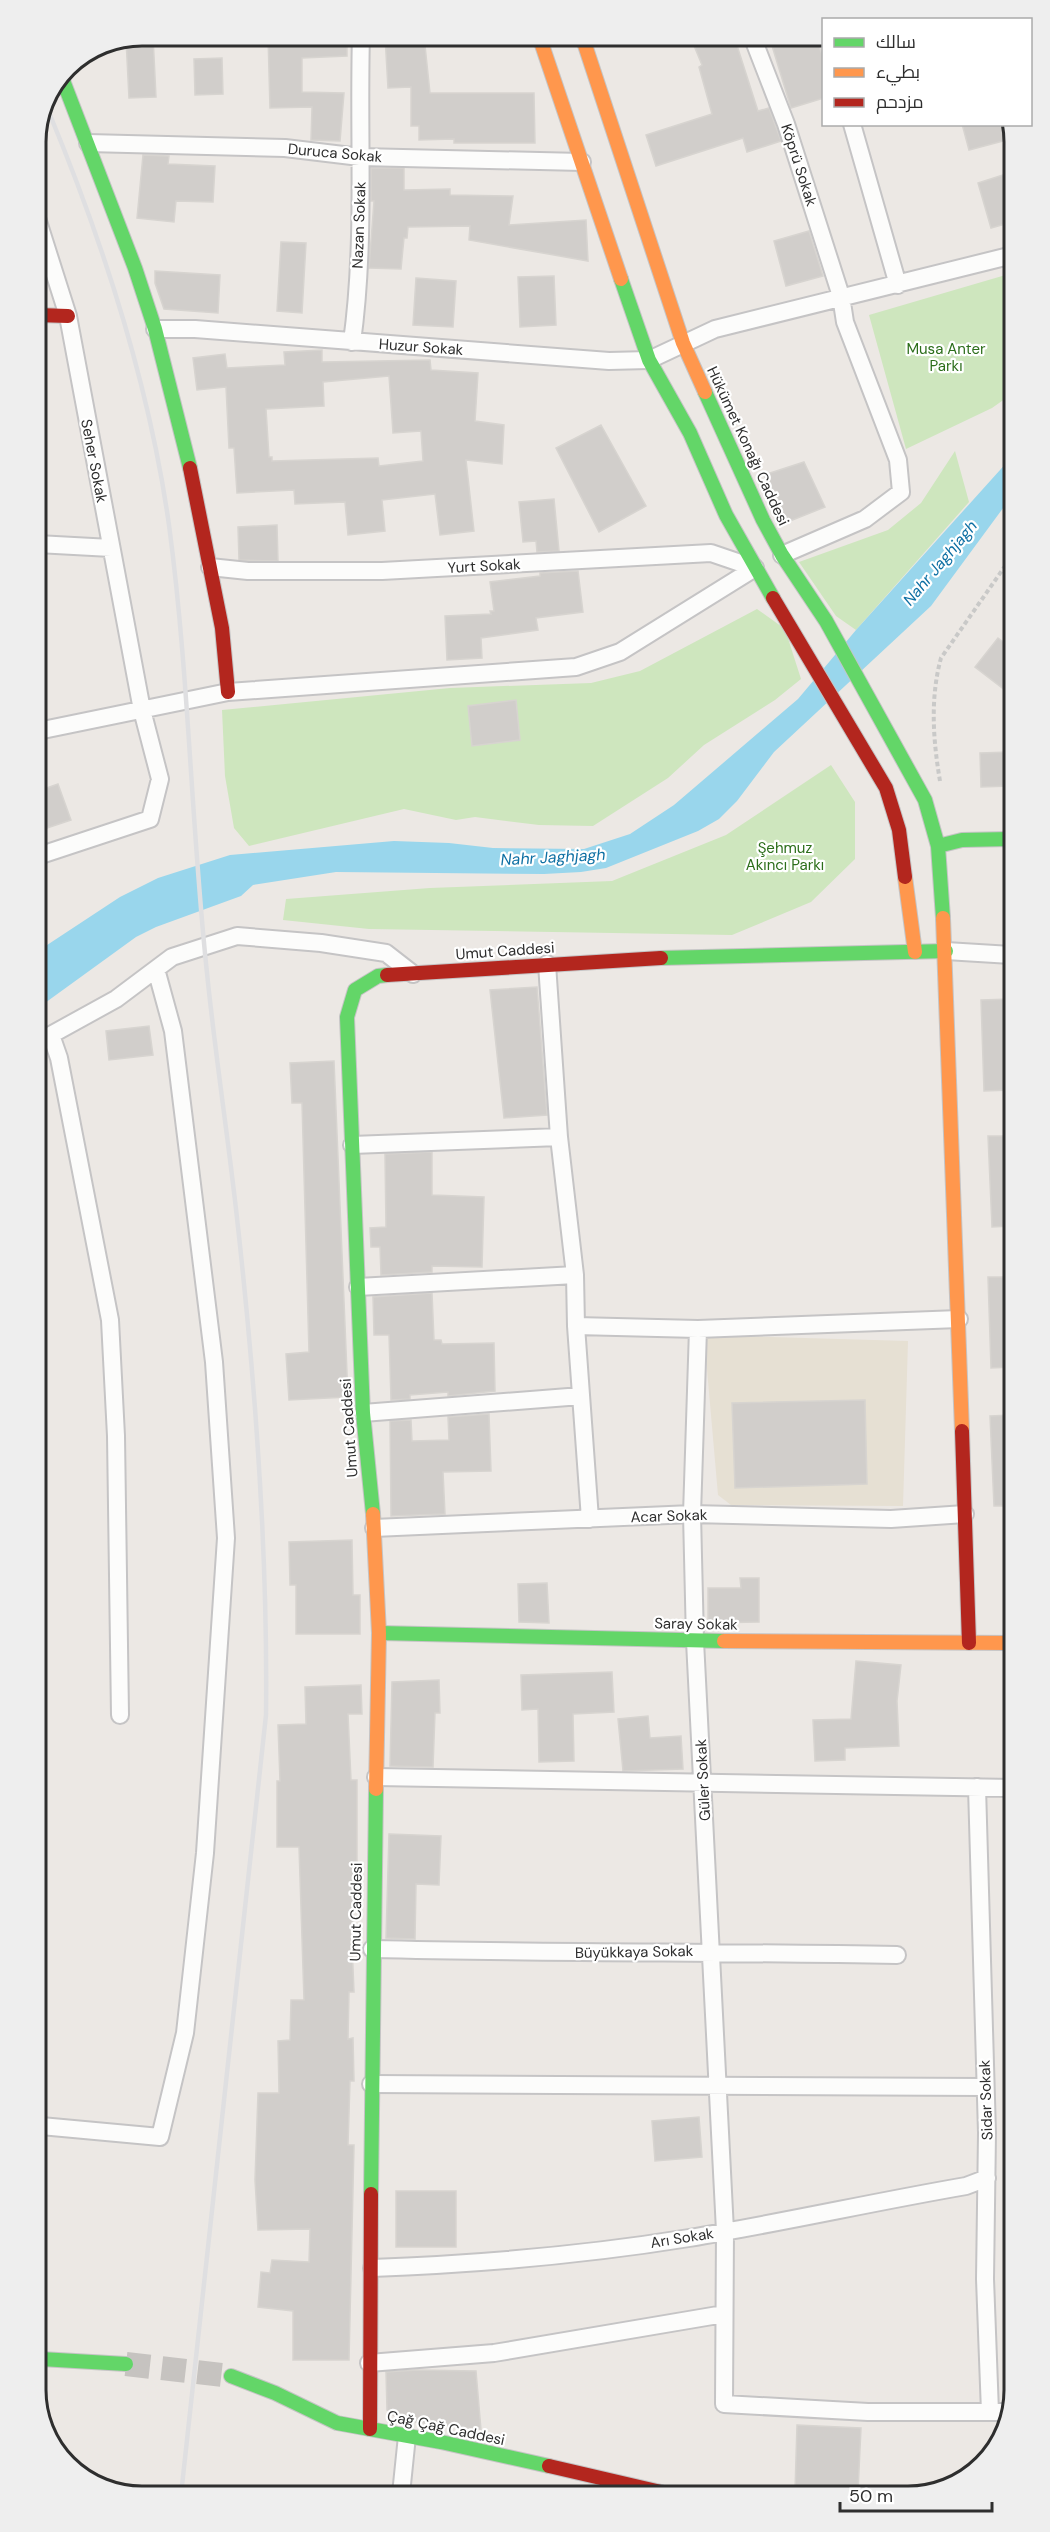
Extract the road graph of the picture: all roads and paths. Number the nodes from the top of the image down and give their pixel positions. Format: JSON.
{"nodes":[{"id":1,"x":361,"y":47,"type":"edge"},
{"id":2,"x":543,"y":47,"type":"edge"},
{"id":3,"x":586,"y":47,"type":"edge"},
{"id":4,"x":757,"y":47,"type":"edge"},
{"id":5,"x":65,"y":86,"type":"edge"},
{"id":6,"x":853,"y":126,"type":"edge"},
{"id":7,"x":88,"y":143,"type":"junction"},
{"id":8,"x":360,"y":157,"type":"junction"},
{"id":9,"x":582,"y":162,"type":"junction"},
{"id":10,"x":47,"y":250,"type":"edge"},
{"id":11,"x":1004,"y":257,"type":"edge"},
{"id":12,"x":898,"y":285,"type":"junction"},
{"id":13,"x":841,"y":296,"type":"junction"},
{"id":14,"x":47,"y":315,"type":"edge"},
{"id":15,"x":68,"y":316,"type":"junction"},
{"id":16,"x":155,"y":329,"type":"junction"},
{"id":17,"x":352,"y":342,"type":"junction"},
{"id":18,"x":683,"y":343,"type":"junction"},
{"id":19,"x":649,"y":360,"type":"junction"},
{"id":20,"x":47,"y":545,"type":"edge"},
{"id":21,"x":111,"y":548,"type":"junction"},
{"id":22,"x":782,"y":555,"type":"junction"},
{"id":23,"x":210,"y":567,"type":"junction"},
{"id":24,"x":755,"y":568,"type":"junction"},
{"id":25,"x":1004,"y":568,"type":"edge"},
{"id":26,"x":228,"y":692,"type":"junction"},
{"id":27,"x":142,"y":710,"type":"junction"},
{"id":28,"x":47,"y":729,"type":"edge"},
{"id":29,"x":942,"y":792,"type":"dead end"},
{"id":30,"x":1004,"y":839,"type":"edge"},
{"id":31,"x":938,"y":846,"type":"junction"},
{"id":32,"x":47,"y":853,"type":"edge"},
{"id":33,"x":946,"y":951,"type":"junction"},
{"id":34,"x":915,"y":952,"type":"junction"},
{"id":35,"x":1004,"y":955,"type":"edge"},
{"id":36,"x":547,"y":964,"type":"junction"},
{"id":37,"x":156,"y":969,"type":"junction"},
{"id":38,"x":412,"y":974,"type":"junction"},
{"id":39,"x":47,"y":1038,"type":"edge"},
{"id":40,"x":47,"y":1042,"type":"edge"},
{"id":41,"x":559,"y":1137,"type":"junction"},
{"id":42,"x":352,"y":1145,"type":"junction"},
{"id":43,"x":575,"y":1275,"type":"junction"},
{"id":44,"x":358,"y":1287,"type":"junction"},
{"id":45,"x":959,"y":1319,"type":"junction"},
{"id":46,"x":576,"y":1326,"type":"junction"},
{"id":47,"x":698,"y":1329,"type":"junction"},
{"id":48,"x":580,"y":1396,"type":"junction"},
{"id":49,"x":363,"y":1413,"type":"junction"},
{"id":50,"x":692,"y":1514,"type":"junction"},
{"id":51,"x":965,"y":1514,"type":"junction"},
{"id":52,"x":590,"y":1519,"type":"junction"},
{"id":53,"x":374,"y":1528,"type":"junction"},
{"id":54,"x":379,"y":1633,"type":"junction"},
{"id":55,"x":696,"y":1641,"type":"junction"},
{"id":56,"x":969,"y":1643,"type":"junction"},
{"id":57,"x":1004,"y":1643,"type":"edge"},
{"id":58,"x":120,"y":1715,"type":"dead end"},
{"id":59,"x":376,"y":1777,"type":"junction"},
{"id":60,"x":703,"y":1782,"type":"junction"},
{"id":61,"x":977,"y":1787,"type":"junction"},
{"id":62,"x":1004,"y":1788,"type":"edge"},
{"id":63,"x":372,"y":1949,"type":"junction"},
{"id":64,"x":711,"y":1951,"type":"junction"},
{"id":65,"x":897,"y":1955,"type":"dead end"},
{"id":66,"x":371,"y":2084,"type":"junction"},
{"id":67,"x":986,"y":2087,"type":"junction"},
{"id":68,"x":717,"y":2088,"type":"junction"},
{"id":69,"x":47,"y":2127,"type":"edge"},
{"id":70,"x":987,"y":2178,"type":"junction"},
{"id":71,"x":725,"y":2231,"type":"junction"},
{"id":72,"x":372,"y":2268,"type":"junction"},
{"id":73,"x":724,"y":2314,"type":"junction"},
{"id":74,"x":47,"y":2359,"type":"edge"},
{"id":75,"x":369,"y":2363,"type":"junction"},
{"id":76,"x":126,"y":2364,"type":"tunnel mouth"},
{"id":77,"x":231,"y":2376,"type":"tunnel mouth"},
{"id":78,"x":998,"y":2412,"type":"edge"},
{"id":79,"x":370,"y":2429,"type":"junction"},
{"id":80,"x":407,"y":2436,"type":"junction"},
{"id":81,"x":402,"y":2485,"type":"edge"},
{"id":82,"x":632,"y":2486,"type":"edge"}],
"edges":[{"from":1,"to":8,"type":"street","name":"Nazan Sokak"},
{"from":2,"to":9,"type":"street"},
{"from":3,"to":18,"type":"street","name":"Hükümet Konağı Caddesi"},
{"from":4,"to":13,"type":"street","name":"Köprü Sokak"},
{"from":5,"to":7,"type":"street"},
{"from":6,"to":12,"type":"street"},
{"from":7,"to":8,"type":"street","name":"Duruca Sokak"},
{"from":7,"to":16,"type":"street"},
{"from":8,"to":9,"type":"street","name":"Duruca Sokak"},
{"from":8,"to":17,"type":"street","name":"Nazan Sokak"},
{"from":9,"to":19,"type":"street"},
{"from":10,"to":15,"type":"street","name":"Seher Sokak"},
{"from":11,"to":12,"type":"street","name":"Huzur Sokak"},
{"from":12,"to":13,"type":"street","name":"Huzur Sokak"},
{"from":13,"to":18,"type":"street","name":"Huzur Sokak"},
{"from":13,"to":22,"type":"street","name":"Köprü Sokak"},
{"from":14,"to":15,"type":"street"},
{"from":15,"to":21,"type":"street","name":"Seher Sokak"},
{"from":16,"to":17,"type":"street","name":"Huzur Sokak"},
{"from":16,"to":23,"type":"street"},
{"from":17,"to":19,"type":"street","name":"Huzur Sokak"},
{"from":18,"to":19,"type":"street","name":"Huzur Sokak"},
{"from":18,"to":22,"type":"street","name":"Hükümet Konağı Caddesi"},
{"from":19,"to":24,"type":"street"},
{"from":20,"to":21,"type":"street"},
{"from":21,"to":27,"type":"street","name":"Seher Sokak"},
{"from":22,"to":31,"type":"street","name":"Hükümet Konağı Caddesi"},
{"from":23,"to":24,"type":"street","name":"Yurt Sokak"},
{"from":23,"to":26,"type":"street"},
{"from":24,"to":26,"type":"street"},
{"from":24,"to":34,"type":"street"},
{"from":25,"to":29,"type":"path"},
{"from":26,"to":27,"type":"street"},
{"from":27,"to":28,"type":"street"},
{"from":27,"to":32,"type":"street","name":"Seher Sokak"},
{"from":30,"to":31,"type":"street"},
{"from":31,"to":33,"type":"street","name":"Hükümet Konağı Caddesi"},
{"from":33,"to":34,"type":"street","name":"Umut Caddesi"},
{"from":33,"to":35,"type":"street"},
{"from":33,"to":45,"type":"street","name":"Hükümet Konağı Caddesi"},
{"from":34,"to":36,"type":"street","name":"Umut Caddesi"},
{"from":36,"to":38,"type":"street","name":"Umut Caddesi"},
{"from":36,"to":41,"type":"street"},
{"from":37,"to":38,"type":"street"},
{"from":37,"to":39,"type":"street"},
{"from":37,"to":69,"type":"street"},
{"from":38,"to":42,"type":"street","name":"Umut Caddesi"},
{"from":40,"to":58,"type":"street"},
{"from":41,"to":42,"type":"street"},
{"from":41,"to":43,"type":"street"},
{"from":42,"to":44,"type":"street","name":"Umut Caddesi"},
{"from":43,"to":44,"type":"street"},
{"from":43,"to":46,"type":"street"},
{"from":44,"to":49,"type":"street","name":"Umut Caddesi"},
{"from":45,"to":47,"type":"street"},
{"from":45,"to":51,"type":"street","name":"Hükümet Konağı Caddesi"},
{"from":46,"to":47,"type":"street"},
{"from":46,"to":48,"type":"street"},
{"from":47,"to":50,"type":"street","name":"Güler Sokak"},
{"from":48,"to":49,"type":"street"},
{"from":48,"to":52,"type":"street"},
{"from":49,"to":53,"type":"street","name":"Umut Caddesi"},
{"from":50,"to":51,"type":"street","name":"Acar Sokak"},
{"from":50,"to":52,"type":"street","name":"Acar Sokak"},
{"from":50,"to":55,"type":"street","name":"Güler Sokak"},
{"from":51,"to":56,"type":"street","name":"Hükümet Konağı Caddesi"},
{"from":52,"to":53,"type":"street","name":"Acar Sokak"},
{"from":53,"to":54,"type":"street","name":"Umut Caddesi"},
{"from":54,"to":55,"type":"street","name":"Saray Sokak"},
{"from":54,"to":59,"type":"street","name":"Umut Caddesi"},
{"from":55,"to":56,"type":"street","name":"Saray Sokak"},
{"from":55,"to":60,"type":"street","name":"Güler Sokak"},
{"from":56,"to":57,"type":"street","name":"Saray Sokak"},
{"from":59,"to":60,"type":"street"},
{"from":59,"to":63,"type":"street","name":"Umut Caddesi"},
{"from":60,"to":61,"type":"street"},
{"from":60,"to":64,"type":"street","name":"Güler Sokak"},
{"from":61,"to":62,"type":"street"},
{"from":61,"to":67,"type":"street","name":"Sidar Sokak"},
{"from":63,"to":64,"type":"street","name":"Büyükkaya Sokak"},
{"from":63,"to":66,"type":"street","name":"Umut Caddesi"},
{"from":64,"to":65,"type":"street","name":"Büyükkaya Sokak"},
{"from":64,"to":68,"type":"street","name":"Güler Sokak"},
{"from":66,"to":68,"type":"street"},
{"from":66,"to":72,"type":"street","name":"Umut Caddesi"},
{"from":67,"to":68,"type":"street"},
{"from":67,"to":70,"type":"street","name":"Sidar Sokak"},
{"from":68,"to":71,"type":"street","name":"Güler Sokak"},
{"from":70,"to":71,"type":"street","name":"Arı Sokak"},
{"from":70,"to":78,"type":"street","name":"Sidar Sokak"},
{"from":71,"to":72,"type":"street","name":"Arı Sokak"},
{"from":71,"to":73,"type":"street","name":"Güler Sokak"},
{"from":72,"to":75,"type":"street","name":"Umut Caddesi"},
{"from":73,"to":75,"type":"street"},
{"from":73,"to":78,"type":"street","name":"Güler Sokak"},
{"from":74,"to":76,"type":"street"},
{"from":75,"to":79,"type":"street","name":"Umut Caddesi"},
{"from":77,"to":79,"type":"street","name":"Çağ Çağ Caddesi"},
{"from":79,"to":80,"type":"street","name":"Çağ Çağ Caddesi"},
{"from":80,"to":81,"type":"street"},
{"from":80,"to":82,"type":"street","name":"Çağ Çağ Caddesi"}]}
